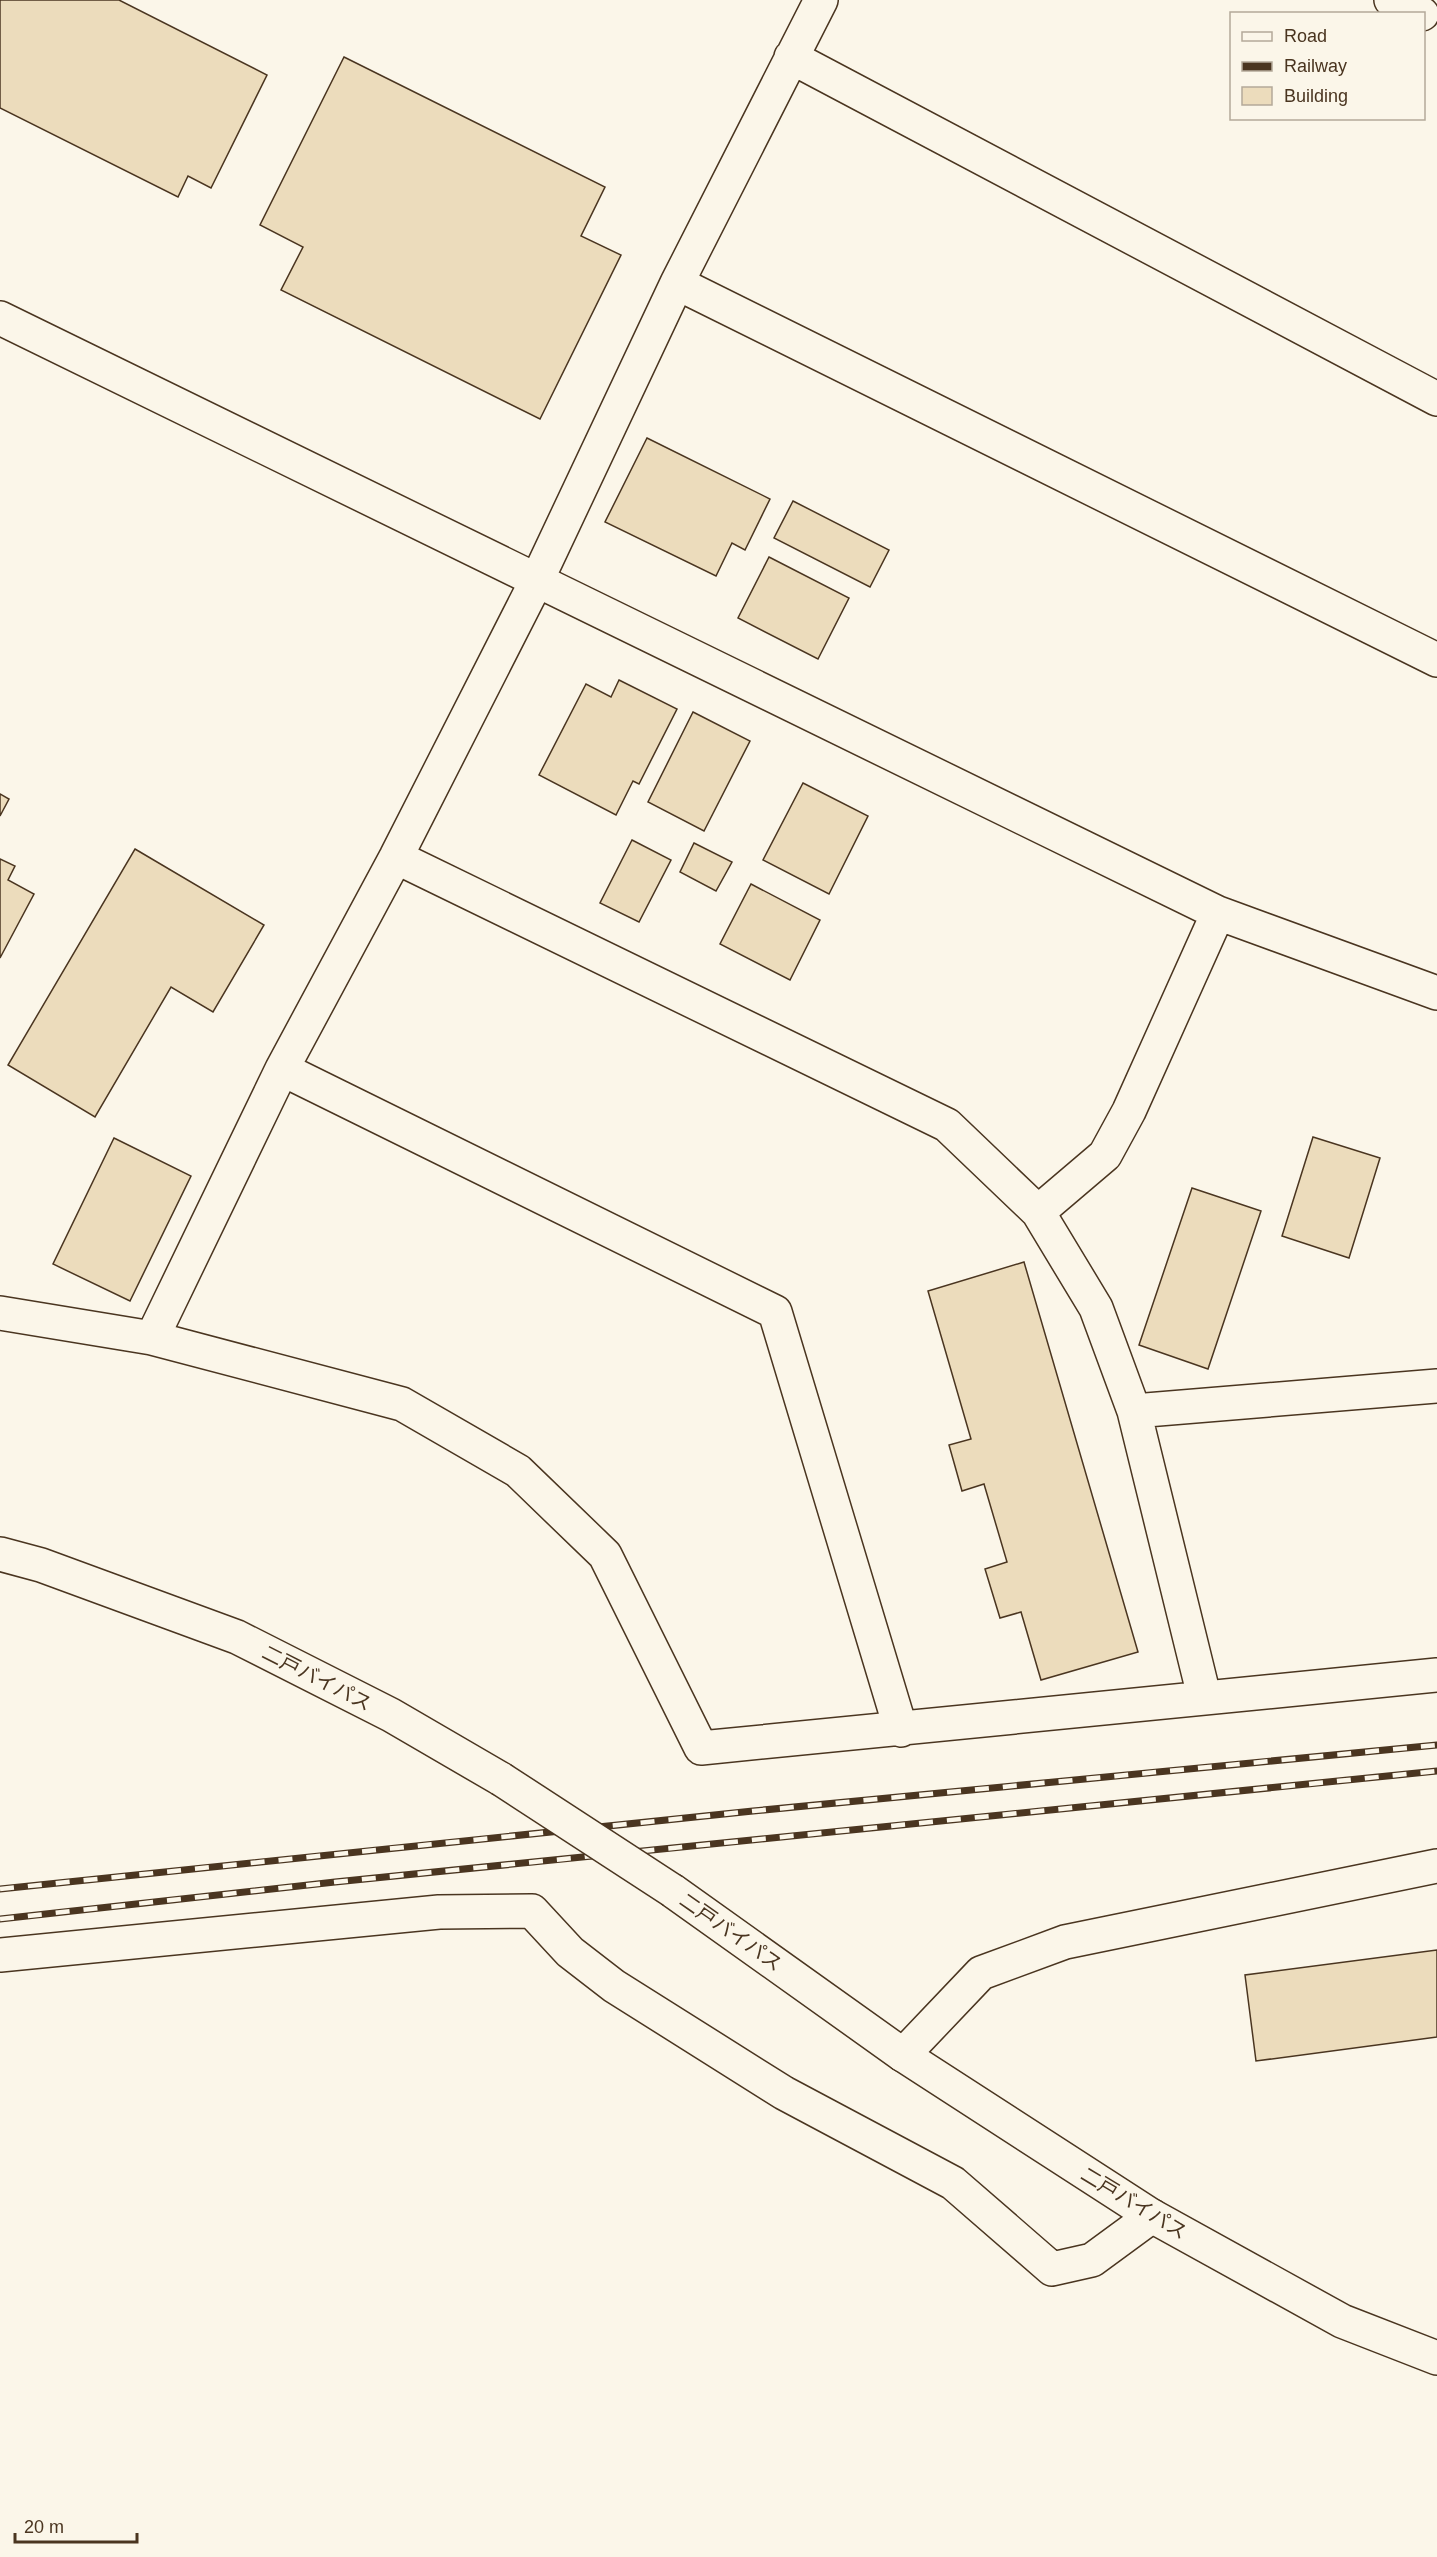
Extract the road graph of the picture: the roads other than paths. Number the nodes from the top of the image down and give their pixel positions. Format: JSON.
{"nodes":[{"id":1,"x":821,"y":0,"type":"edge"},
{"id":2,"x":1391,"y":0,"type":"edge"},
{"id":3,"x":1418,"y":12,"type":"edge"},
{"id":4,"x":791,"y":57,"type":"junction"},
{"id":5,"x":676,"y":283,"type":"junction"},
{"id":6,"x":0,"y":318,"type":"edge"},
{"id":7,"x":1437,"y":399,"type":"edge"},
{"id":8,"x":537,"y":580,"type":"junction"},
{"id":9,"x":1437,"y":660,"type":"edge"},
{"id":10,"x":396,"y":856,"type":"junction"},
{"id":11,"x":1218,"y":913,"type":"junction"},
{"id":12,"x":1437,"y":993,"type":"edge"},
{"id":13,"x":282,"y":1069,"type":"junction"},
{"id":14,"x":1038,"y":1212,"type":"junction"},
{"id":15,"x":0,"y":1313,"type":"edge"},
{"id":16,"x":152,"y":1338,"type":"junction"},
{"id":17,"x":1437,"y":1386,"type":"edge"},
{"id":18,"x":1134,"y":1411,"type":"junction"},
{"id":19,"x":0,"y":1554,"type":"edge"},
{"id":20,"x":1437,"y":1675,"type":"edge"},
{"id":21,"x":1204,"y":1696,"type":"junction"},
{"id":22,"x":900,"y":1730,"type":"junction"},
{"id":23,"x":1437,"y":1866,"type":"edge"},
{"id":24,"x":0,"y":1955,"type":"edge"},
{"id":25,"x":903,"y":2055,"type":"junction"},
{"id":26,"x":1152,"y":2216,"type":"junction"},
{"id":27,"x":1437,"y":2358,"type":"edge"}],
"edges":[{"from":1,"to":4,"type":"main road"},
{"from":2,"to":3,"type":"main road"},
{"from":4,"to":5,"type":"main road"},
{"from":4,"to":7,"type":"main road"},
{"from":5,"to":8,"type":"main road"},
{"from":5,"to":9,"type":"main road"},
{"from":6,"to":8,"type":"main road"},
{"from":8,"to":10,"type":"main road"},
{"from":8,"to":11,"type":"main road"},
{"from":10,"to":13,"type":"main road"},
{"from":10,"to":14,"type":"main road"},
{"from":11,"to":12,"type":"main road"},
{"from":11,"to":14,"type":"main road"},
{"from":13,"to":16,"type":"main road"},
{"from":13,"to":22,"type":"main road"},
{"from":14,"to":18,"type":"main road"},
{"from":15,"to":16,"type":"main road"},
{"from":16,"to":22,"type":"main road"},
{"from":17,"to":18,"type":"main road"},
{"from":18,"to":21,"type":"main road"},
{"from":19,"to":25,"type":"main road","name":"二戸バイパス","bridge":true},
{"from":20,"to":21,"type":"main road"},
{"from":21,"to":22,"type":"main road"},
{"from":23,"to":25,"type":"main road"},
{"from":24,"to":26,"type":"main road"},
{"from":25,"to":26,"type":"main road","name":"二戸バイパス"},
{"from":26,"to":27,"type":"main road","name":"二戸バイパス"}]}
